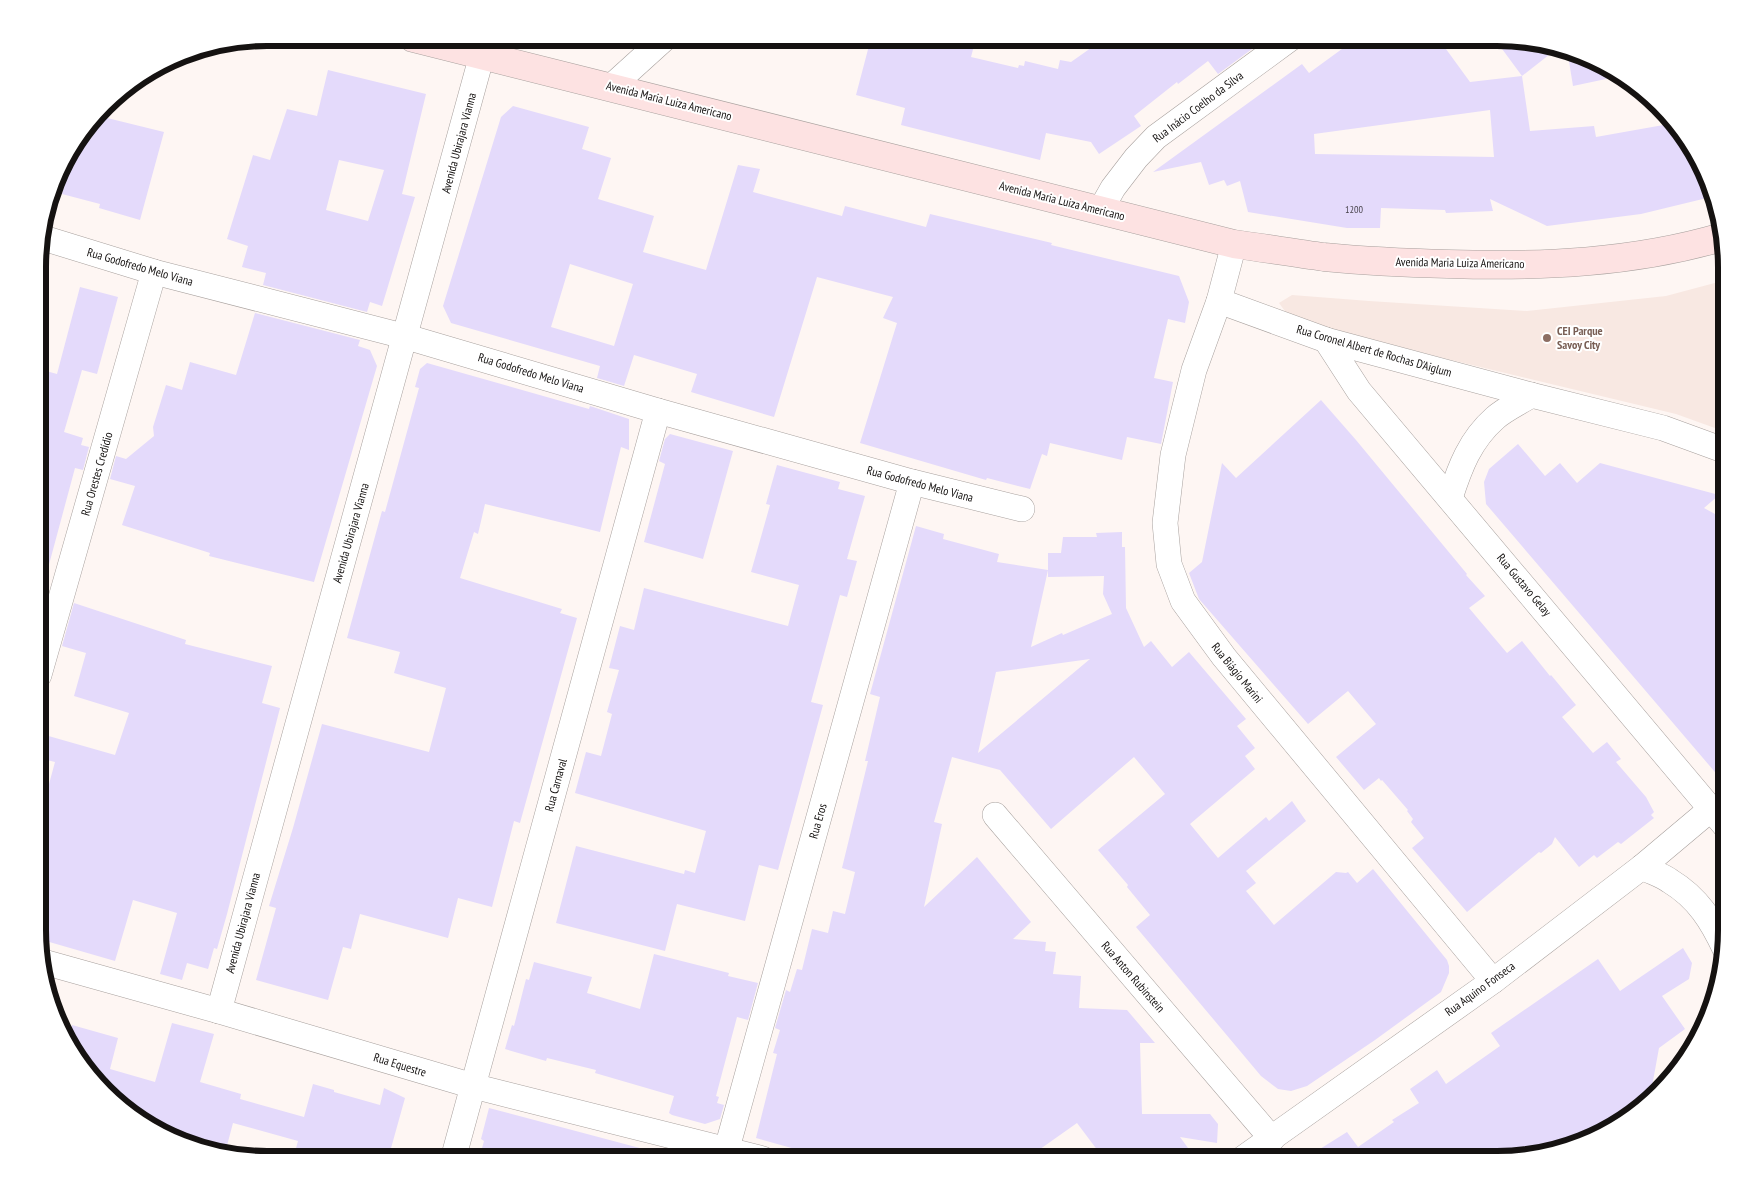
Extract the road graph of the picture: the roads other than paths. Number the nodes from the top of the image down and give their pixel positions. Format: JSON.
{"nodes":[{"id":1,"x":445,"y":46,"type":"edge"},
{"id":2,"x":656,"y":46,"type":"edge"},
{"id":3,"x":1280,"y":46,"type":"edge"},
{"id":4,"x":482,"y":55,"type":"junction"},
{"id":5,"x":612,"y":86,"type":"junction"},
{"id":6,"x":1100,"y":211,"type":"junction"},
{"id":7,"x":1716,"y":238,"type":"edge"},
{"id":8,"x":48,"y":239,"type":"edge"},
{"id":9,"x":1234,"y":244,"type":"junction"},
{"id":10,"x":154,"y":272,"type":"junction"},
{"id":11,"x":1219,"y":301,"type":"junction"},
{"id":12,"x":407,"y":336,"type":"junction"},
{"id":13,"x":1326,"y":340,"type":"junction"},
{"id":14,"x":1531,"y":396,"type":"junction"},
{"id":15,"x":658,"y":411,"type":"junction"},
{"id":16,"x":1718,"y":448,"type":"edge"},
{"id":17,"x":912,"y":482,"type":"junction"},
{"id":18,"x":1450,"y":498,"type":"junction"},
{"id":19,"x":1022,"y":509,"type":"dead end"},
{"id":20,"x":46,"y":650,"type":"edge"},
{"id":21,"x":994,"y":815,"type":"dead end"},
{"id":22,"x":1718,"y":817,"type":"edge"},
{"id":23,"x":1718,"y":819,"type":"edge"},
{"id":24,"x":1642,"y":867,"type":"junction"},
{"id":25,"x":1718,"y":933,"type":"edge"},
{"id":26,"x":49,"y":963,"type":"edge"},
{"id":27,"x":1493,"y":981,"type":"junction"},
{"id":28,"x":219,"y":1011,"type":"junction"},
{"id":29,"x":473,"y":1086,"type":"junction"},
{"id":30,"x":1272,"y":1139,"type":"junction"},
{"id":31,"x":455,"y":1151,"type":"edge"},
{"id":32,"x":714,"y":1151,"type":"edge"},
{"id":33,"x":726,"y":1151,"type":"edge"},
{"id":34,"x":1254,"y":1151,"type":"edge"}],
"edges":[{"from":1,"to":4,"type":"main road","name":"Avenida Maria Luiza Americano"},
{"from":2,"to":5,"type":"street"},
{"from":3,"to":6,"type":"street","name":"Rua Inácio Coelho da Silva"},
{"from":4,"to":5,"type":"main road","name":"Avenida Maria Luiza Americano"},
{"from":4,"to":12,"type":"street","name":"Avenida Ubirajara Vianna"},
{"from":5,"to":6,"type":"main road","name":"Avenida Maria Luiza Americano"},
{"from":6,"to":9,"type":"main road","name":"Avenida Maria Luiza Americano"},
{"from":7,"to":9,"type":"main road","name":"Avenida Maria Luiza Americano"},
{"from":8,"to":10,"type":"street","name":"Rua Godofredo Melo Viana"},
{"from":9,"to":11,"type":"street"},
{"from":10,"to":12,"type":"street","name":"Rua Godofredo Melo Viana"},
{"from":10,"to":20,"type":"street","name":"Rua Orestes Credídio"},
{"from":11,"to":13,"type":"street","name":"Rua Coronel Albert de Rochas D'Aiglum"},
{"from":11,"to":27,"type":"street","name":"Rua Biágio Marini"},
{"from":12,"to":15,"type":"street","name":"Rua Godofredo Melo Viana"},
{"from":12,"to":28,"type":"street","name":"Avenida Ubirajara Vianna"},
{"from":13,"to":14,"type":"street","name":"Rua Coronel Albert de Rochas D'Aiglum"},
{"from":13,"to":18,"type":"street","name":"Rua Gustavo Gelay"},
{"from":14,"to":16,"type":"street","name":"Rua Coronel Albert de Rochas D'Aiglum"},
{"from":14,"to":18,"type":"street"},
{"from":15,"to":17,"type":"street","name":"Rua Godofredo Melo Viana"},
{"from":15,"to":29,"type":"street","name":"Rua Carnaval"},
{"from":17,"to":19,"type":"street","name":"Rua Godofredo Melo Viana"},
{"from":17,"to":33,"type":"street","name":"Rua Eros"},
{"from":18,"to":22,"type":"street","name":"Rua Gustavo Gelay"},
{"from":21,"to":30,"type":"street","name":"Rua Anton Rubinstein"},
{"from":23,"to":24,"type":"street","name":"Rua Aquino Fonseca"},
{"from":24,"to":25,"type":"street"},
{"from":24,"to":27,"type":"street","name":"Rua Aquino Fonseca"},
{"from":26,"to":28,"type":"street","name":"Rua Equestre"},
{"from":27,"to":30,"type":"street","name":"Rua Aquino Fonseca"},
{"from":28,"to":29,"type":"street","name":"Rua Equestre"},
{"from":29,"to":31,"type":"street","name":"Rua Carnaval"},
{"from":29,"to":32,"type":"street","name":"Rua Equestre"},
{"from":30,"to":34,"type":"street","name":"Rua Aquino Fonseca"}]}
